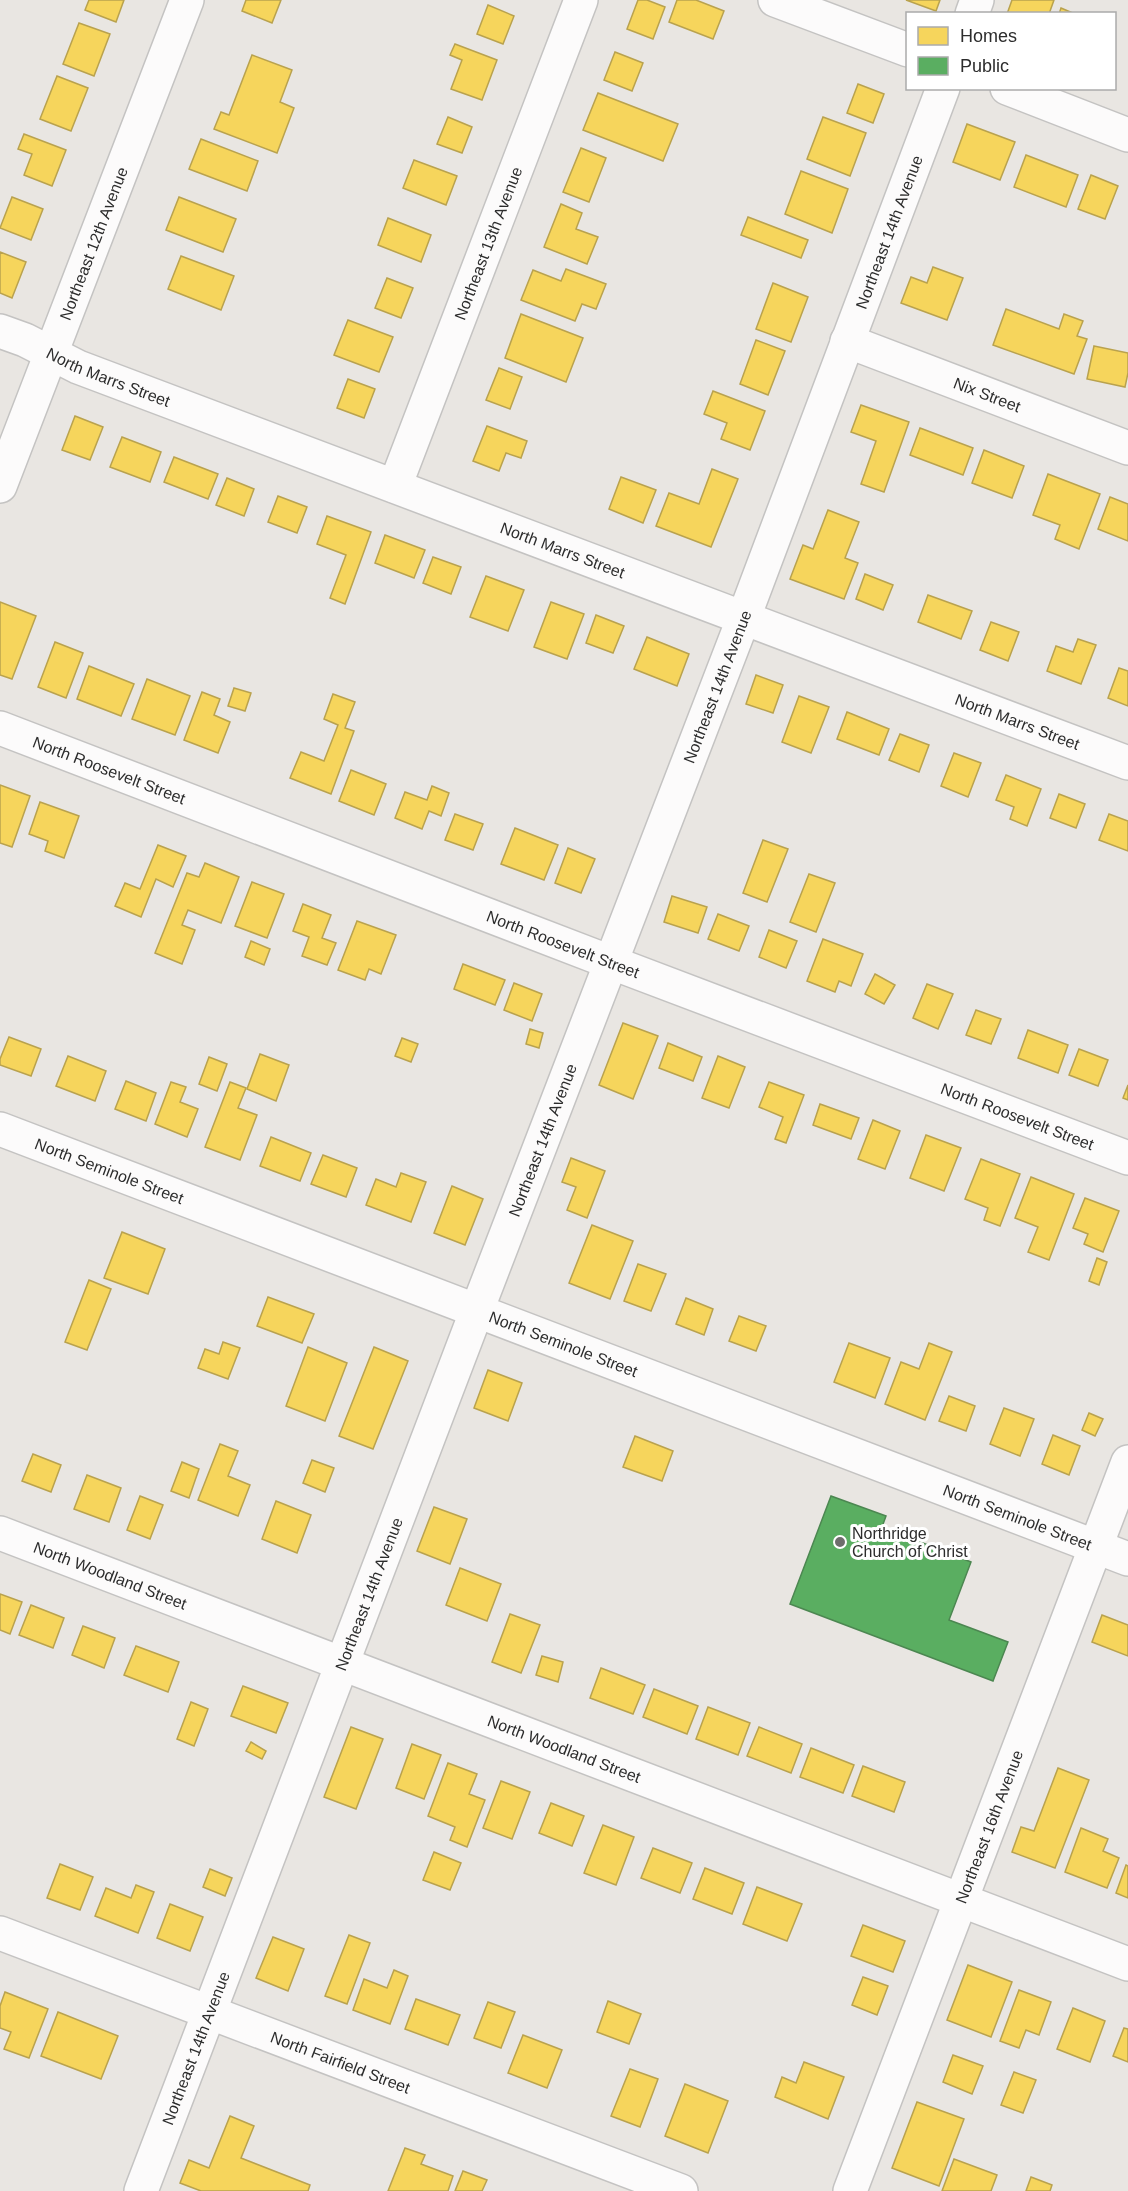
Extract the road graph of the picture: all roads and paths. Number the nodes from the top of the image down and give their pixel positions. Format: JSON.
{"nodes":[{"id":1,"x":187,"y":0,"type":"edge"},
{"id":2,"x":581,"y":0,"type":"edge"},
{"id":3,"x":775,"y":0,"type":"edge"},
{"id":4,"x":906,"y":49,"type":"edge"},
{"id":5,"x":942,"y":90,"type":"edge"},
{"id":6,"x":1012,"y":90,"type":"edge"},
{"id":7,"x":1128,"y":135,"type":"edge"},
{"id":8,"x":0,"y":331,"type":"edge"},
{"id":9,"x":847,"y":341,"type":"junction"},
{"id":10,"x":52,"y":353,"type":"junction"},
{"id":11,"x":1128,"y":448,"type":"edge"},
{"id":12,"x":0,"y":486,"type":"edge"},
{"id":13,"x":395,"y":486,"type":"junction"},
{"id":14,"x":744,"y":617,"type":"junction"},
{"id":15,"x":0,"y":728,"type":"edge"},
{"id":16,"x":1128,"y":763,"type":"edge"},
{"id":17,"x":610,"y":962,"type":"junction"},
{"id":18,"x":0,"y":1128,"type":"edge"},
{"id":19,"x":1128,"y":1158,"type":"edge"},
{"id":20,"x":477,"y":1310,"type":"junction"},
{"id":21,"x":1128,"y":1462,"type":"edge"},
{"id":22,"x":0,"y":1533,"type":"edge"},
{"id":23,"x":1095,"y":1547,"type":"junction"},
{"id":24,"x":1128,"y":1559,"type":"edge"},
{"id":25,"x":342,"y":1664,"type":"junction"},
{"id":26,"x":960,"y":1900,"type":"junction"},
{"id":27,"x":0,"y":1933,"type":"edge"},
{"id":28,"x":1128,"y":1964,"type":"edge"},
{"id":29,"x":210,"y":2012,"type":"junction"},
{"id":30,"x":141,"y":2191,"type":"edge"},
{"id":31,"x":681,"y":2191,"type":"edge"},
{"id":32,"x":850,"y":2191,"type":"edge"}],
"edges":[{"from":1,"to":10,"type":"street","name":"Northeast 12th Avenue"},
{"from":2,"to":13,"type":"street","name":"Northeast 13th Avenue"},
{"from":3,"to":4,"type":"street"},
{"from":5,"to":9,"type":"street","name":"Northeast 14th Avenue"},
{"from":6,"to":7,"type":"street"},
{"from":8,"to":10,"type":"street","name":"North Marrs Street"},
{"from":9,"to":11,"type":"street","name":"Nix Street"},
{"from":9,"to":14,"type":"street","name":"Northeast 14th Avenue"},
{"from":10,"to":12,"type":"street","name":"Northeast 12th Avenue"},
{"from":10,"to":13,"type":"street","name":"North Marrs Street"},
{"from":13,"to":14,"type":"street","name":"North Marrs Street"},
{"from":14,"to":16,"type":"street","name":"North Marrs Street"},
{"from":14,"to":17,"type":"street","name":"Northeast 14th Avenue"},
{"from":15,"to":17,"type":"street","name":"North Roosevelt Street"},
{"from":17,"to":19,"type":"street","name":"North Roosevelt Street"},
{"from":17,"to":20,"type":"street","name":"Northeast 14th Avenue"},
{"from":18,"to":20,"type":"street","name":"North Seminole Street"},
{"from":20,"to":23,"type":"street","name":"North Seminole Street"},
{"from":20,"to":25,"type":"street","name":"Northeast 14th Avenue"},
{"from":21,"to":23,"type":"street","name":"Northeast 16th Avenue"},
{"from":22,"to":25,"type":"street","name":"North Woodland Street"},
{"from":23,"to":24,"type":"street","name":"North Seminole Street"},
{"from":23,"to":26,"type":"street","name":"Northeast 16th Avenue"},
{"from":25,"to":26,"type":"street","name":"North Woodland Street"},
{"from":25,"to":29,"type":"street","name":"Northeast 14th Avenue"},
{"from":26,"to":28,"type":"street","name":"North Woodland Street"},
{"from":26,"to":32,"type":"street","name":"Northeast 16th Avenue"},
{"from":27,"to":29,"type":"street","name":"North Fairfield Street"},
{"from":29,"to":30,"type":"street","name":"Northeast 14th Avenue"},
{"from":29,"to":31,"type":"street","name":"North Fairfield Street"}]}
